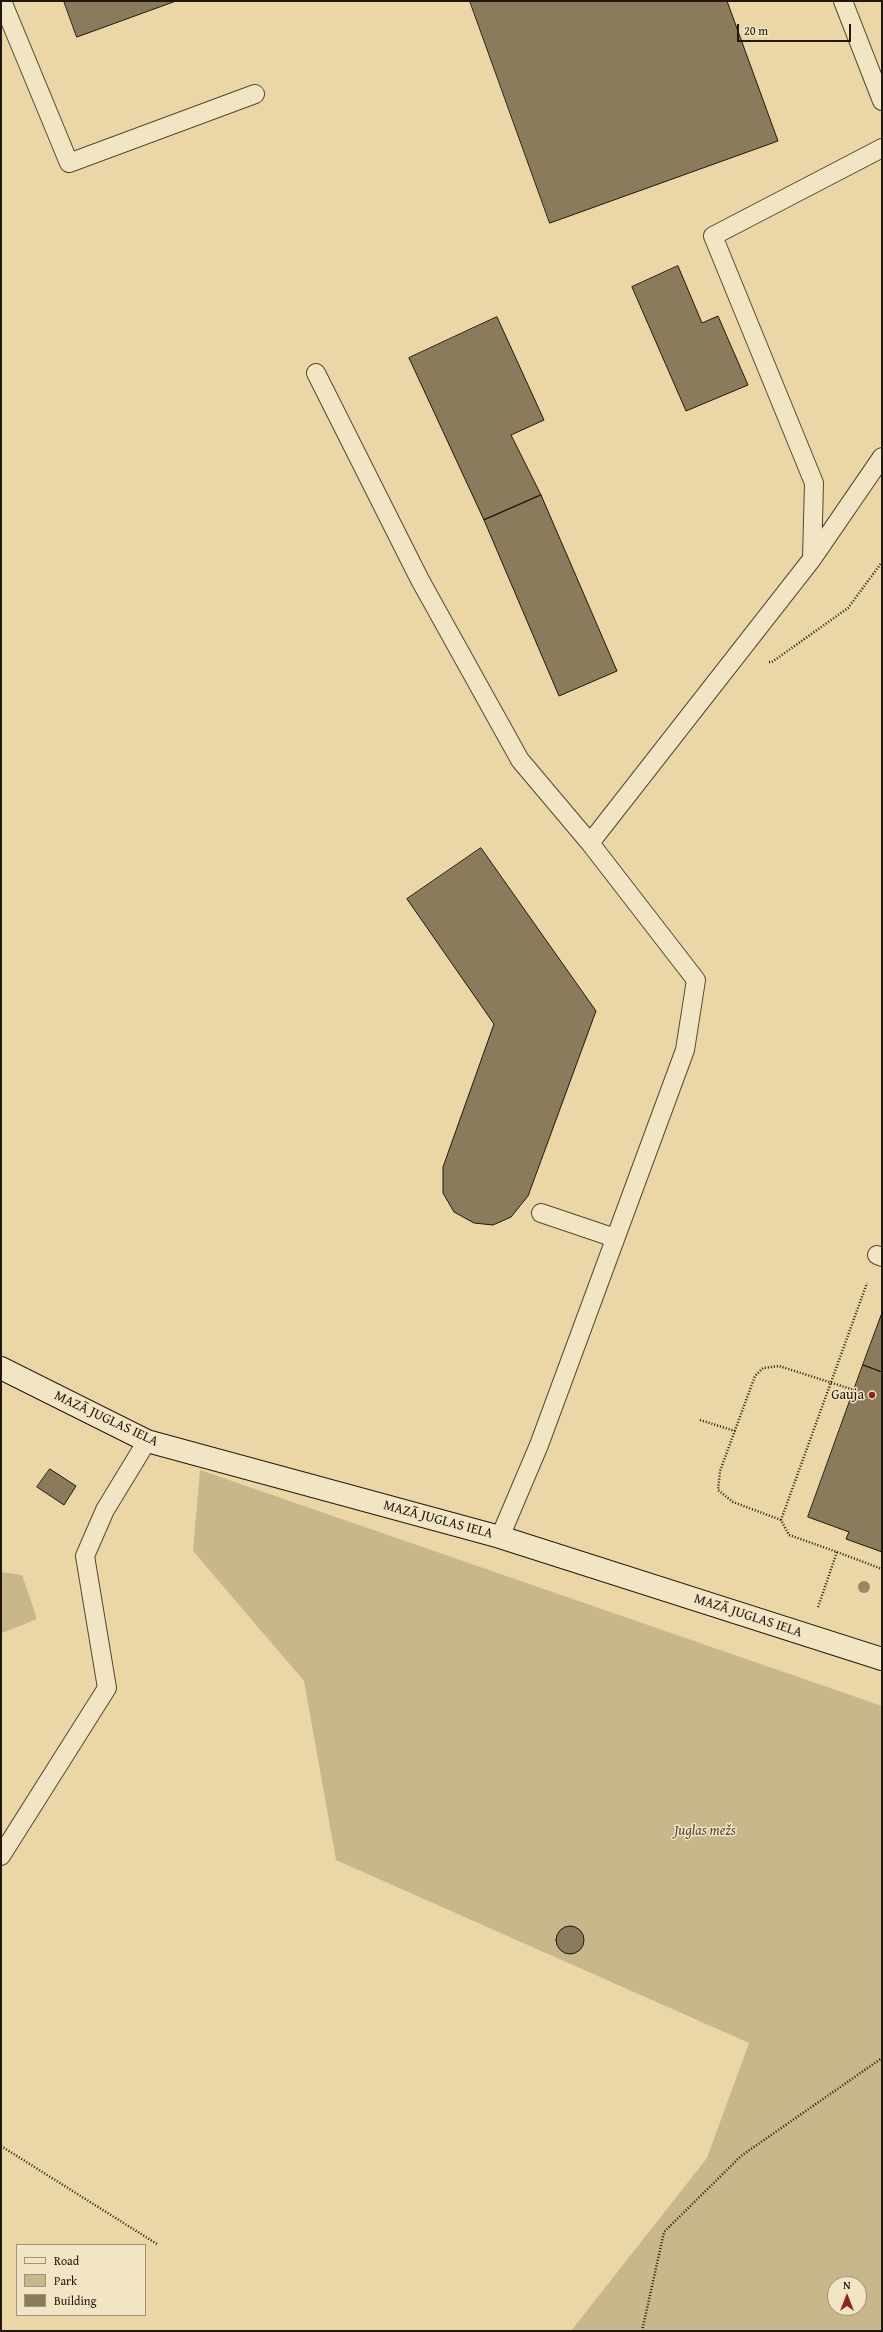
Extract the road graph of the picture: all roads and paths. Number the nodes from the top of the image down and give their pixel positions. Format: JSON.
{"nodes":[{"id":1,"x":2,"y":1,"type":"edge"},
{"id":2,"x":843,"y":1,"type":"edge"},
{"id":3,"x":255,"y":94,"type":"dead end"},
{"id":4,"x":882,"y":101,"type":"edge"},
{"id":5,"x":882,"y":148,"type":"edge"},
{"id":6,"x":316,"y":373,"type":"dead end"},
{"id":7,"x":882,"y":457,"type":"edge"},
{"id":8,"x":812,"y":559,"type":"junction"},
{"id":9,"x":882,"y":562,"type":"edge"},
{"id":10,"x":731,"y":662,"type":"junction"},
{"id":11,"x":590,"y":843,"type":"junction"},
{"id":12,"x":541,"y":1213,"type":"dead end"},
{"id":13,"x":615,"y":1238,"type":"junction"},
{"id":14,"x":879,"y":1256,"type":"edge"},
{"id":15,"x":1,"y":1368,"type":"edge"},
{"id":16,"x":830,"y":1384,"type":"junction"},
{"id":17,"x":854,"y":1390,"type":"dead end"},
{"id":18,"x":700,"y":1420,"type":"dead end"},
{"id":19,"x":735,"y":1431,"type":"junction"},
{"id":20,"x":147,"y":1441,"type":"junction"},
{"id":21,"x":781,"y":1520,"type":"junction"},
{"id":22,"x":500,"y":1537,"type":"junction"},
{"id":23,"x":837,"y":1552,"type":"junction"},
{"id":24,"x":882,"y":1569,"type":"edge"},
{"id":25,"x":830,"y":1572,"type":"dead end"},
{"id":26,"x":882,"y":1659,"type":"edge"},
{"id":27,"x":1,"y":1856,"type":"edge"},
{"id":28,"x":882,"y":2058,"type":"edge"},
{"id":29,"x":1,"y":2146,"type":"edge"},
{"id":30,"x":157,"y":2244,"type":"dead end"},
{"id":31,"x":642,"y":2331,"type":"edge"}],
"edges":[{"from":1,"to":3,"type":"lane"},
{"from":2,"to":4,"type":"lane"},
{"from":5,"to":8,"type":"lane"},
{"from":6,"to":11,"type":"lane"},
{"from":7,"to":8,"type":"lane"},
{"from":8,"to":10,"type":"lane"},
{"from":9,"to":10,"type":"path"},
{"from":10,"to":11,"type":"lane"},
{"from":11,"to":13,"type":"lane"},
{"from":12,"to":13,"type":"lane"},
{"from":13,"to":22,"type":"lane"},
{"from":14,"to":16,"type":"path"},
{"from":15,"to":20,"type":"street","name":"MAZĀ JUGLAS IELA"},
{"from":16,"to":17,"type":"path"},
{"from":16,"to":19,"type":"path"},
{"from":16,"to":21,"type":"path"},
{"from":18,"to":19,"type":"path"},
{"from":19,"to":21,"type":"path"},
{"from":20,"to":22,"type":"street","name":"MAZĀ JUGLAS IELA"},
{"from":20,"to":27,"type":"lane"},
{"from":21,"to":23,"type":"path"},
{"from":22,"to":26,"type":"street","name":"MAZĀ JUGLAS IELA"},
{"from":23,"to":24,"type":"path"},
{"from":23,"to":25,"type":"path"},
{"from":28,"to":31,"type":"path"},
{"from":29,"to":30,"type":"path"}]}
